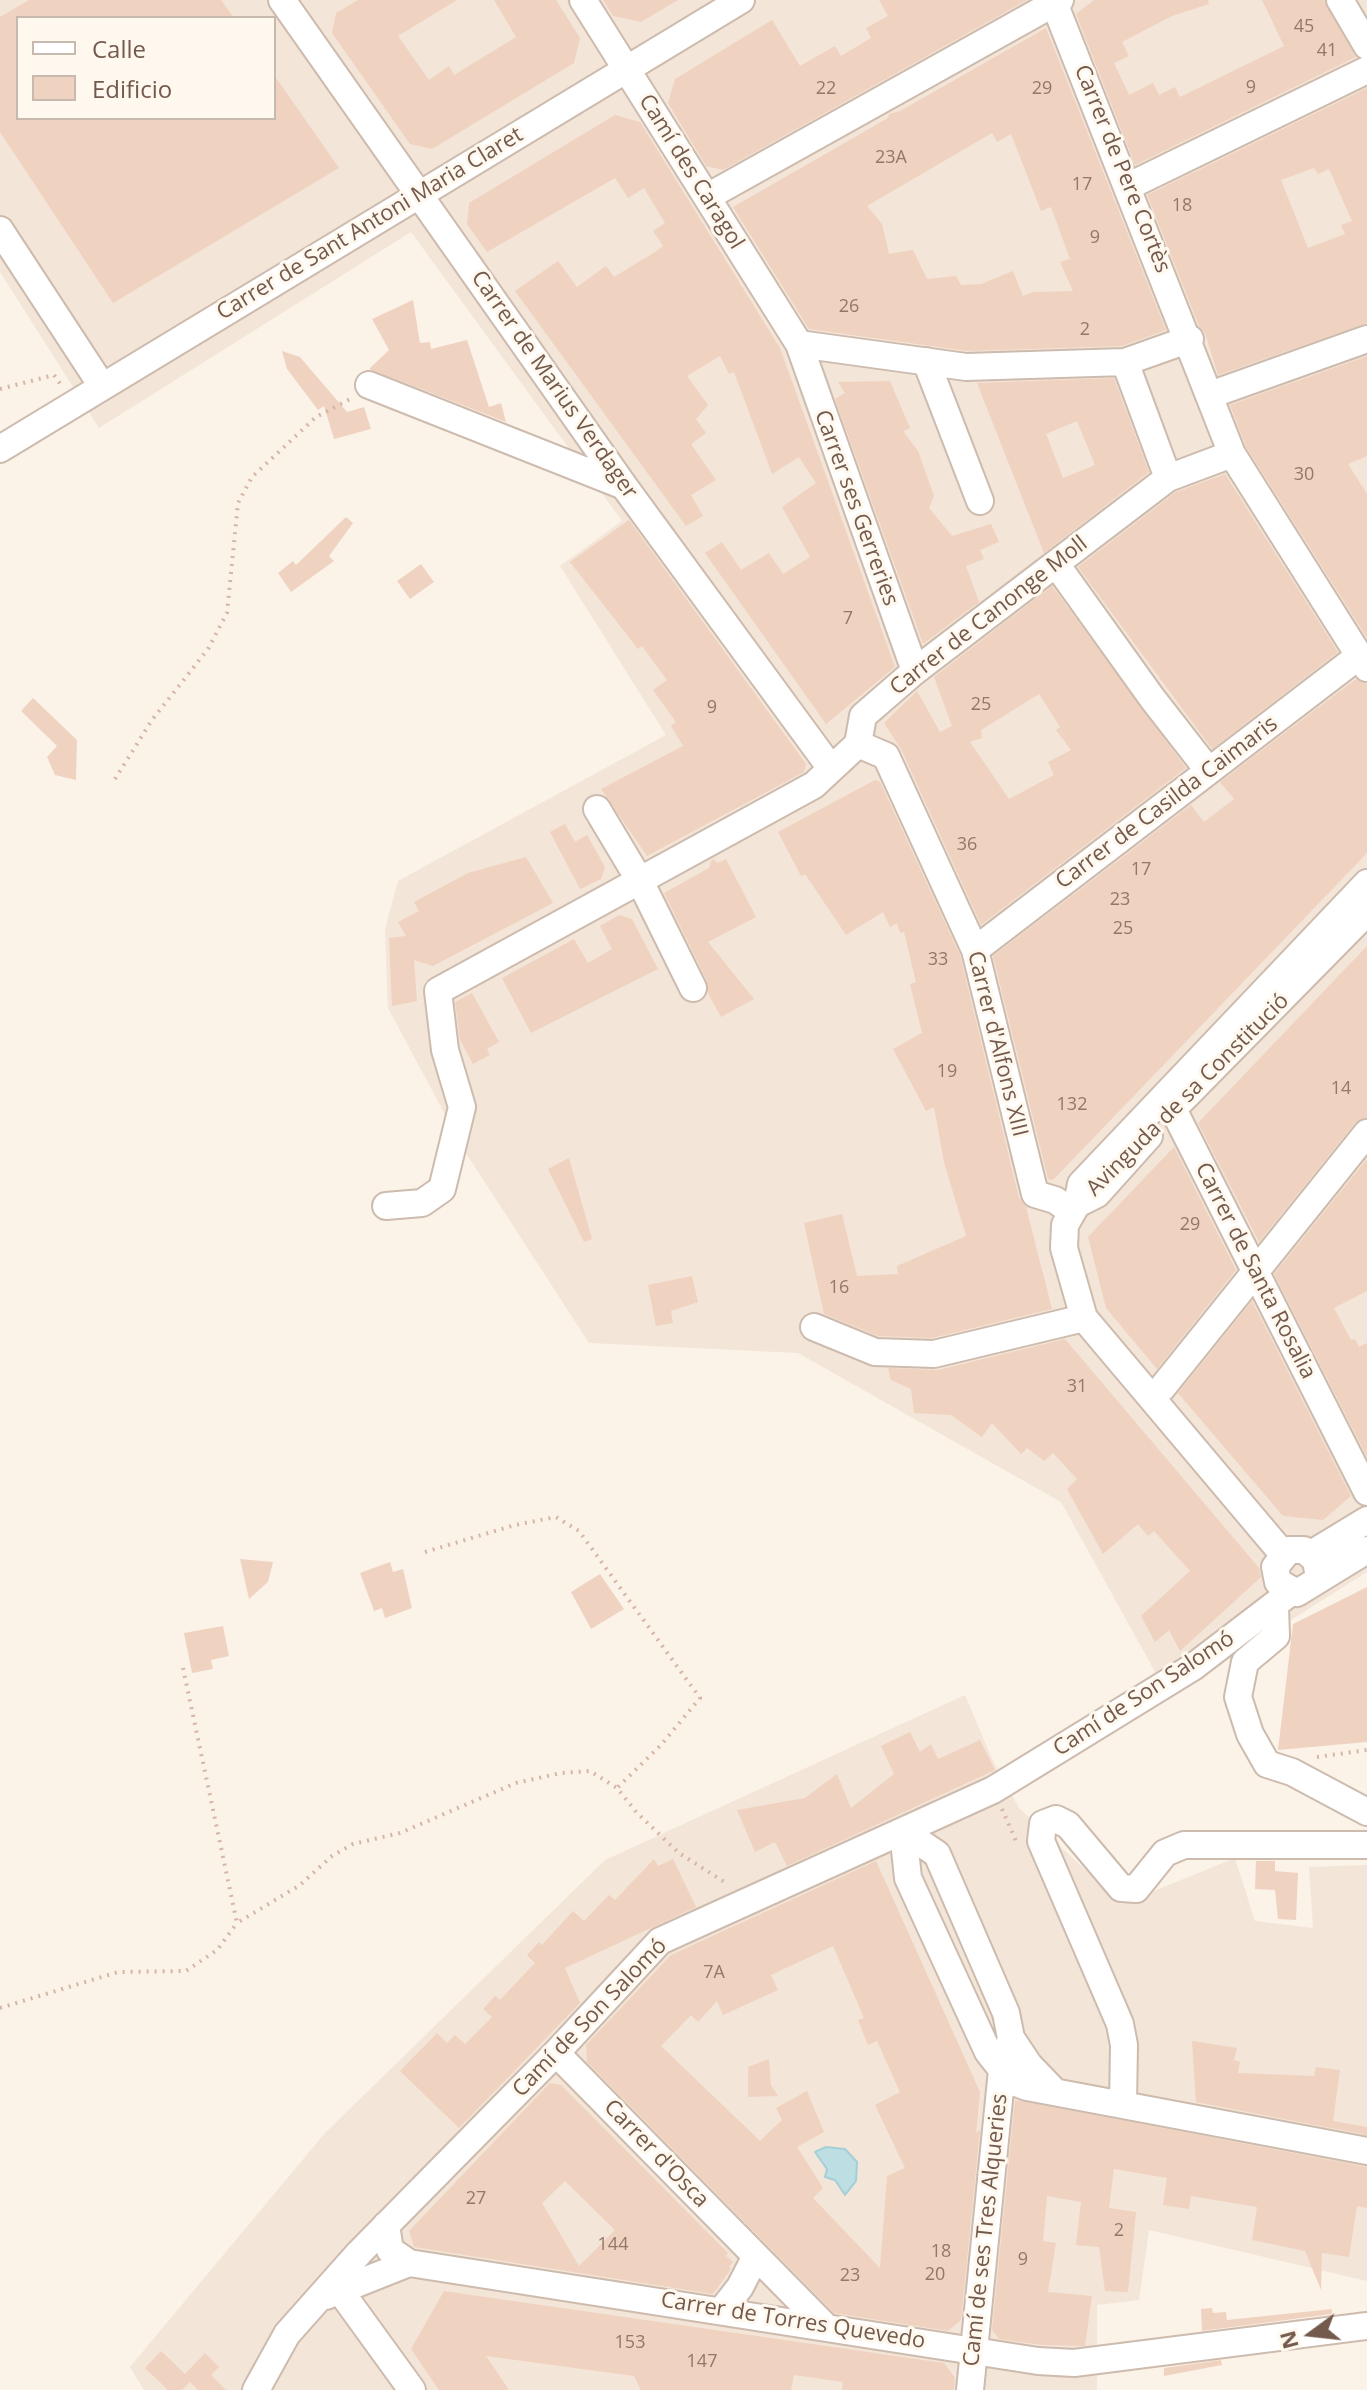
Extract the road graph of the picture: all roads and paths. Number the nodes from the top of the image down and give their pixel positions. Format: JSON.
{"nodes":[{"id":1,"x":583,"y":0,"type":"edge"},
{"id":2,"x":741,"y":0,"type":"edge"},
{"id":3,"x":1340,"y":0,"type":"edge"},
{"id":4,"x":1056,"y":1,"type":"edge"},
{"id":5,"x":292,"y":3,"type":"edge"},
{"id":6,"x":1367,"y":46,"type":"edge"},
{"id":7,"x":627,"y":69,"type":"junction"},
{"id":8,"x":1367,"y":70,"type":"edge"},
{"id":9,"x":1129,"y":186,"type":"junction"},
{"id":10,"x":419,"y":194,"type":"junction"},
{"id":11,"x":707,"y":197,"type":"junction"},
{"id":12,"x":0,"y":230,"type":"edge"},
{"id":13,"x":1190,"y":339,"type":"junction"},
{"id":14,"x":1367,"y":339,"type":"edge"},
{"id":15,"x":799,"y":344,"type":"junction"},
{"id":16,"x":926,"y":361,"type":"junction"},
{"id":17,"x":1125,"y":362,"type":"junction"},
{"id":18,"x":102,"y":386,"type":"junction"},
{"id":19,"x":374,"y":386,"type":"joint"},
{"id":20,"x":0,"y":389,"type":"edge"},
{"id":21,"x":1210,"y":395,"type":"junction"},
{"id":22,"x":74,"y":403,"type":"junction"},
{"id":23,"x":0,"y":449,"type":"edge"},
{"id":24,"x":1232,"y":454,"type":"junction"},
{"id":25,"x":1168,"y":478,"type":"junction"},
{"id":26,"x":624,"y":486,"type":"junction"},
{"id":27,"x":980,"y":501,"type":"dead end"},
{"id":28,"x":1056,"y":564,"type":"junction"},
{"id":29,"x":1363,"y":662,"type":"edge"},
{"id":30,"x":915,"y":671,"type":"junction"},
{"id":31,"x":858,"y":744,"type":"junction"},
{"id":32,"x":830,"y":767,"type":"junction"},
{"id":33,"x":1208,"y":770,"type":"junction"},
{"id":34,"x":115,"y":779,"type":"dead end"},
{"id":35,"x":597,"y":809,"type":"dead end"},
{"id":36,"x":640,"y":881,"type":"junction"},
{"id":37,"x":1367,"y":883,"type":"edge"},
{"id":38,"x":1367,"y":912,"type":"edge"},
{"id":39,"x":975,"y":950,"type":"junction"},
{"id":40,"x":693,"y":988,"type":"dead end"},
{"id":41,"x":1202,"y":1056,"type":"junction"},
{"id":42,"x":1173,"y":1109,"type":"junction"},
{"id":43,"x":1367,"y":1133,"type":"edge"},
{"id":44,"x":386,"y":1206,"type":"dead end"},
{"id":45,"x":1074,"y":1208,"type":"junction"},
{"id":46,"x":1256,"y":1272,"type":"junction"},
{"id":47,"x":1084,"y":1318,"type":"junction"},
{"id":48,"x":814,"y":1327,"type":"dead end"},
{"id":49,"x":1150,"y":1396,"type":"junction"},
{"id":50,"x":1367,"y":1492,"type":"edge"},
{"id":51,"x":1367,"y":1520,"type":"edge"},
{"id":52,"x":1367,"y":1550,"type":"edge"},
{"id":53,"x":425,"y":1552,"type":"dead end"},
{"id":54,"x":1283,"y":1554,"type":"junction"},
{"id":55,"x":1315,"y":1566,"type":"junction"},
{"id":56,"x":1283,"y":1600,"type":"junction"},
{"id":57,"x":183,"y":1668,"type":"dead end"},
{"id":58,"x":617,"y":1788,"type":"junction"},
{"id":59,"x":986,"y":1794,"type":"junction"},
{"id":60,"x":1367,"y":1812,"type":"edge"},
{"id":61,"x":903,"y":1831,"type":"junction"},
{"id":62,"x":1367,"y":1845,"type":"edge"},
{"id":63,"x":937,"y":1854,"type":"junction"},
{"id":64,"x":736,"y":1880,"type":"dead end"},
{"id":65,"x":237,"y":1923,"type":"junction"},
{"id":66,"x":0,"y":2008,"type":"edge"},
{"id":67,"x":1011,"y":2038,"type":"junction"},
{"id":68,"x":556,"y":2053,"type":"junction"},
{"id":69,"x":1002,"y":2070,"type":"junction"},
{"id":70,"x":1054,"y":2091,"type":"junction"},
{"id":71,"x":1123,"y":2105,"type":"junction"},
{"id":72,"x":1367,"y":2151,"type":"edge"},
{"id":73,"x":386,"y":2225,"type":"junction"},
{"id":74,"x":756,"y":2256,"type":"junction"},
{"id":75,"x":409,"y":2263,"type":"junction"},
{"id":76,"x":366,"y":2282,"type":"junction"},
{"id":77,"x":330,"y":2295,"type":"junction"},
{"id":78,"x":722,"y":2310,"type":"junction"},
{"id":79,"x":359,"y":2315,"type":"junction"},
{"id":80,"x":825,"y":2326,"type":"junction"},
{"id":81,"x":1367,"y":2326,"type":"edge"},
{"id":82,"x":973,"y":2350,"type":"junction"},
{"id":83,"x":256,"y":2390,"type":"edge"},
{"id":84,"x":412,"y":2390,"type":"edge"},
{"id":85,"x":970,"y":2390,"type":"edge"}],
"edges":[{"from":1,"to":7,"type":"street","name":"Camí des Caragol"},
{"from":2,"to":7,"type":"street","name":"Carrer de Sant Antoni Maria Claret"},
{"from":3,"to":6,"type":"street"},
{"from":4,"to":9,"type":"street","name":"Carrer de Pere Cortès"},
{"from":4,"to":11,"type":"street"},
{"from":5,"to":10,"type":"street","name":"Carrer de Marius Verdager"},
{"from":7,"to":10,"type":"street","name":"Carrer de Sant Antoni Maria Claret"},
{"from":7,"to":11,"type":"street","name":"Camí des Caragol"},
{"from":8,"to":9,"type":"street"},
{"from":9,"to":13,"type":"street","name":"Carrer de Pere Cortès"},
{"from":10,"to":18,"type":"street","name":"Carrer de Sant Antoni Maria Claret"},
{"from":10,"to":26,"type":"street","name":"Carrer de Marius Verdager"},
{"from":11,"to":15,"type":"street","name":"Camí des Caragol"},
{"from":12,"to":18,"type":"street"},
{"from":13,"to":17,"type":"street"},
{"from":13,"to":21,"type":"street","name":"Carrer de Pere Cortès"},
{"from":14,"to":21,"type":"street"},
{"from":15,"to":16,"type":"street"},
{"from":15,"to":30,"type":"street","name":"Carrer ses Gerreries"},
{"from":16,"to":17,"type":"street"},
{"from":16,"to":27,"type":"street"},
{"from":17,"to":25,"type":"street"},
{"from":18,"to":22,"type":"street","name":"Carrer de Sant Antoni Maria Claret"},
{"from":19,"to":26,"type":"street"},
{"from":19,"to":34,"type":"path"},
{"from":20,"to":22,"type":"path"},
{"from":21,"to":24,"type":"street","name":"Carrer de Pere Cortès"},
{"from":22,"to":23,"type":"street","name":"Carrer de Sant Antoni Maria Claret"},
{"from":24,"to":25,"type":"street","name":"Carrer de Canonge Moll"},
{"from":24,"to":29,"type":"street","name":"Carrer de Pere Cortès"},
{"from":25,"to":28,"type":"street","name":"Carrer de Canonge Moll"},
{"from":26,"to":32,"type":"street","name":"Carrer de Marius Verdager"},
{"from":28,"to":30,"type":"street","name":"Carrer de Canonge Moll"},
{"from":28,"to":33,"type":"street"},
{"from":29,"to":33,"type":"street","name":"Carrer de Casilda Caimaris"},
{"from":30,"to":31,"type":"street","name":"Carrer de Canonge Moll"},
{"from":31,"to":32,"type":"street","name":"Carrer de Canonge Moll"},
{"from":31,"to":39,"type":"street","name":"Carrer d'Alfons XIII"},
{"from":32,"to":36,"type":"street","name":"Carrer de Canonge Moll"},
{"from":33,"to":39,"type":"street","name":"Carrer de Casilda Caimaris"},
{"from":35,"to":36,"type":"street"},
{"from":36,"to":40,"type":"street"},
{"from":36,"to":44,"type":"street","name":"Carrer de Canonge Moll"},
{"from":37,"to":41,"type":"street","name":"Avinguda de sa Constitució"},
{"from":38,"to":42,"type":"street","name":"Avinguda de sa Constitució"},
{"from":39,"to":45,"type":"street","name":"Carrer d'Alfons XIII"},
{"from":41,"to":42,"type":"street"},
{"from":41,"to":45,"type":"street","name":"Avinguda de sa Constitució"},
{"from":42,"to":45,"type":"street","name":"Avinguda de sa Constitució"},
{"from":42,"to":46,"type":"street","name":"Carrer de Santa Rosalia"},
{"from":43,"to":46,"type":"street"},
{"from":45,"to":47,"type":"street"},
{"from":46,"to":49,"type":"street"},
{"from":46,"to":50,"type":"street","name":"Carrer de Santa Rosalia"},
{"from":47,"to":48,"type":"street"},
{"from":47,"to":49,"type":"street"},
{"from":49,"to":54,"type":"street"},
{"from":51,"to":55,"type":"street"},
{"from":52,"to":55,"type":"street"},
{"from":53,"to":58,"type":"path"},
{"from":54,"to":55,"type":"street"},
{"from":54,"to":56,"type":"street"},
{"from":55,"to":56,"type":"street","name":"Camí de Son Salomó"},
{"from":56,"to":59,"type":"street","name":"Camí de Son Salomó"},
{"from":56,"to":60,"type":"street"},
{"from":57,"to":65,"type":"path"},
{"from":58,"to":64,"type":"path"},
{"from":58,"to":65,"type":"path"},
{"from":59,"to":61,"type":"street","name":"Camí de Son Salomó"},
{"from":59,"to":63,"type":"street"},
{"from":61,"to":63,"type":"street"},
{"from":61,"to":68,"type":"street","name":"Camí de Son Salomó"},
{"from":61,"to":69,"type":"street"},
{"from":62,"to":71,"type":"street"},
{"from":63,"to":67,"type":"street"},
{"from":65,"to":66,"type":"path"},
{"from":67,"to":69,"type":"street","name":"Camí de ses Tres Alqueries"},
{"from":67,"to":70,"type":"street"},
{"from":68,"to":73,"type":"street","name":"Camí de Son Salomó"},
{"from":68,"to":74,"type":"street","name":"Carrer d'Osca"},
{"from":69,"to":70,"type":"street"},
{"from":69,"to":82,"type":"street","name":"Camí de ses Tres Alqueries"},
{"from":70,"to":71,"type":"street"},
{"from":71,"to":72,"type":"street"},
{"from":73,"to":75,"type":"street"},
{"from":73,"to":76,"type":"street","name":"Camí de Son Salomó"},
{"from":73,"to":77,"type":"street","name":"Camí de Son Salomó"},
{"from":74,"to":78,"type":"street"},
{"from":74,"to":80,"type":"street","name":"Carrer d'Osca"},
{"from":75,"to":76,"type":"street","name":"Camí de Son Salomó"},
{"from":75,"to":78,"type":"street","name":"Carrer de Torres Quevedo"},
{"from":76,"to":77,"type":"street","name":"Camí de Son Salomó"},
{"from":76,"to":79,"type":"street","name":"Camí de Son Salomó"},
{"from":77,"to":79,"type":"street"},
{"from":77,"to":83,"type":"street","name":"Camí de Son Salomó"},
{"from":78,"to":80,"type":"street","name":"Carrer de Torres Quevedo"},
{"from":79,"to":84,"type":"street"},
{"from":80,"to":82,"type":"street","name":"Carrer de Torres Quevedo"},
{"from":81,"to":82,"type":"street","name":"Carrer de Torres Quevedo"},
{"from":82,"to":85,"type":"street","name":"Camí de ses Tres Alqueries"}]}
